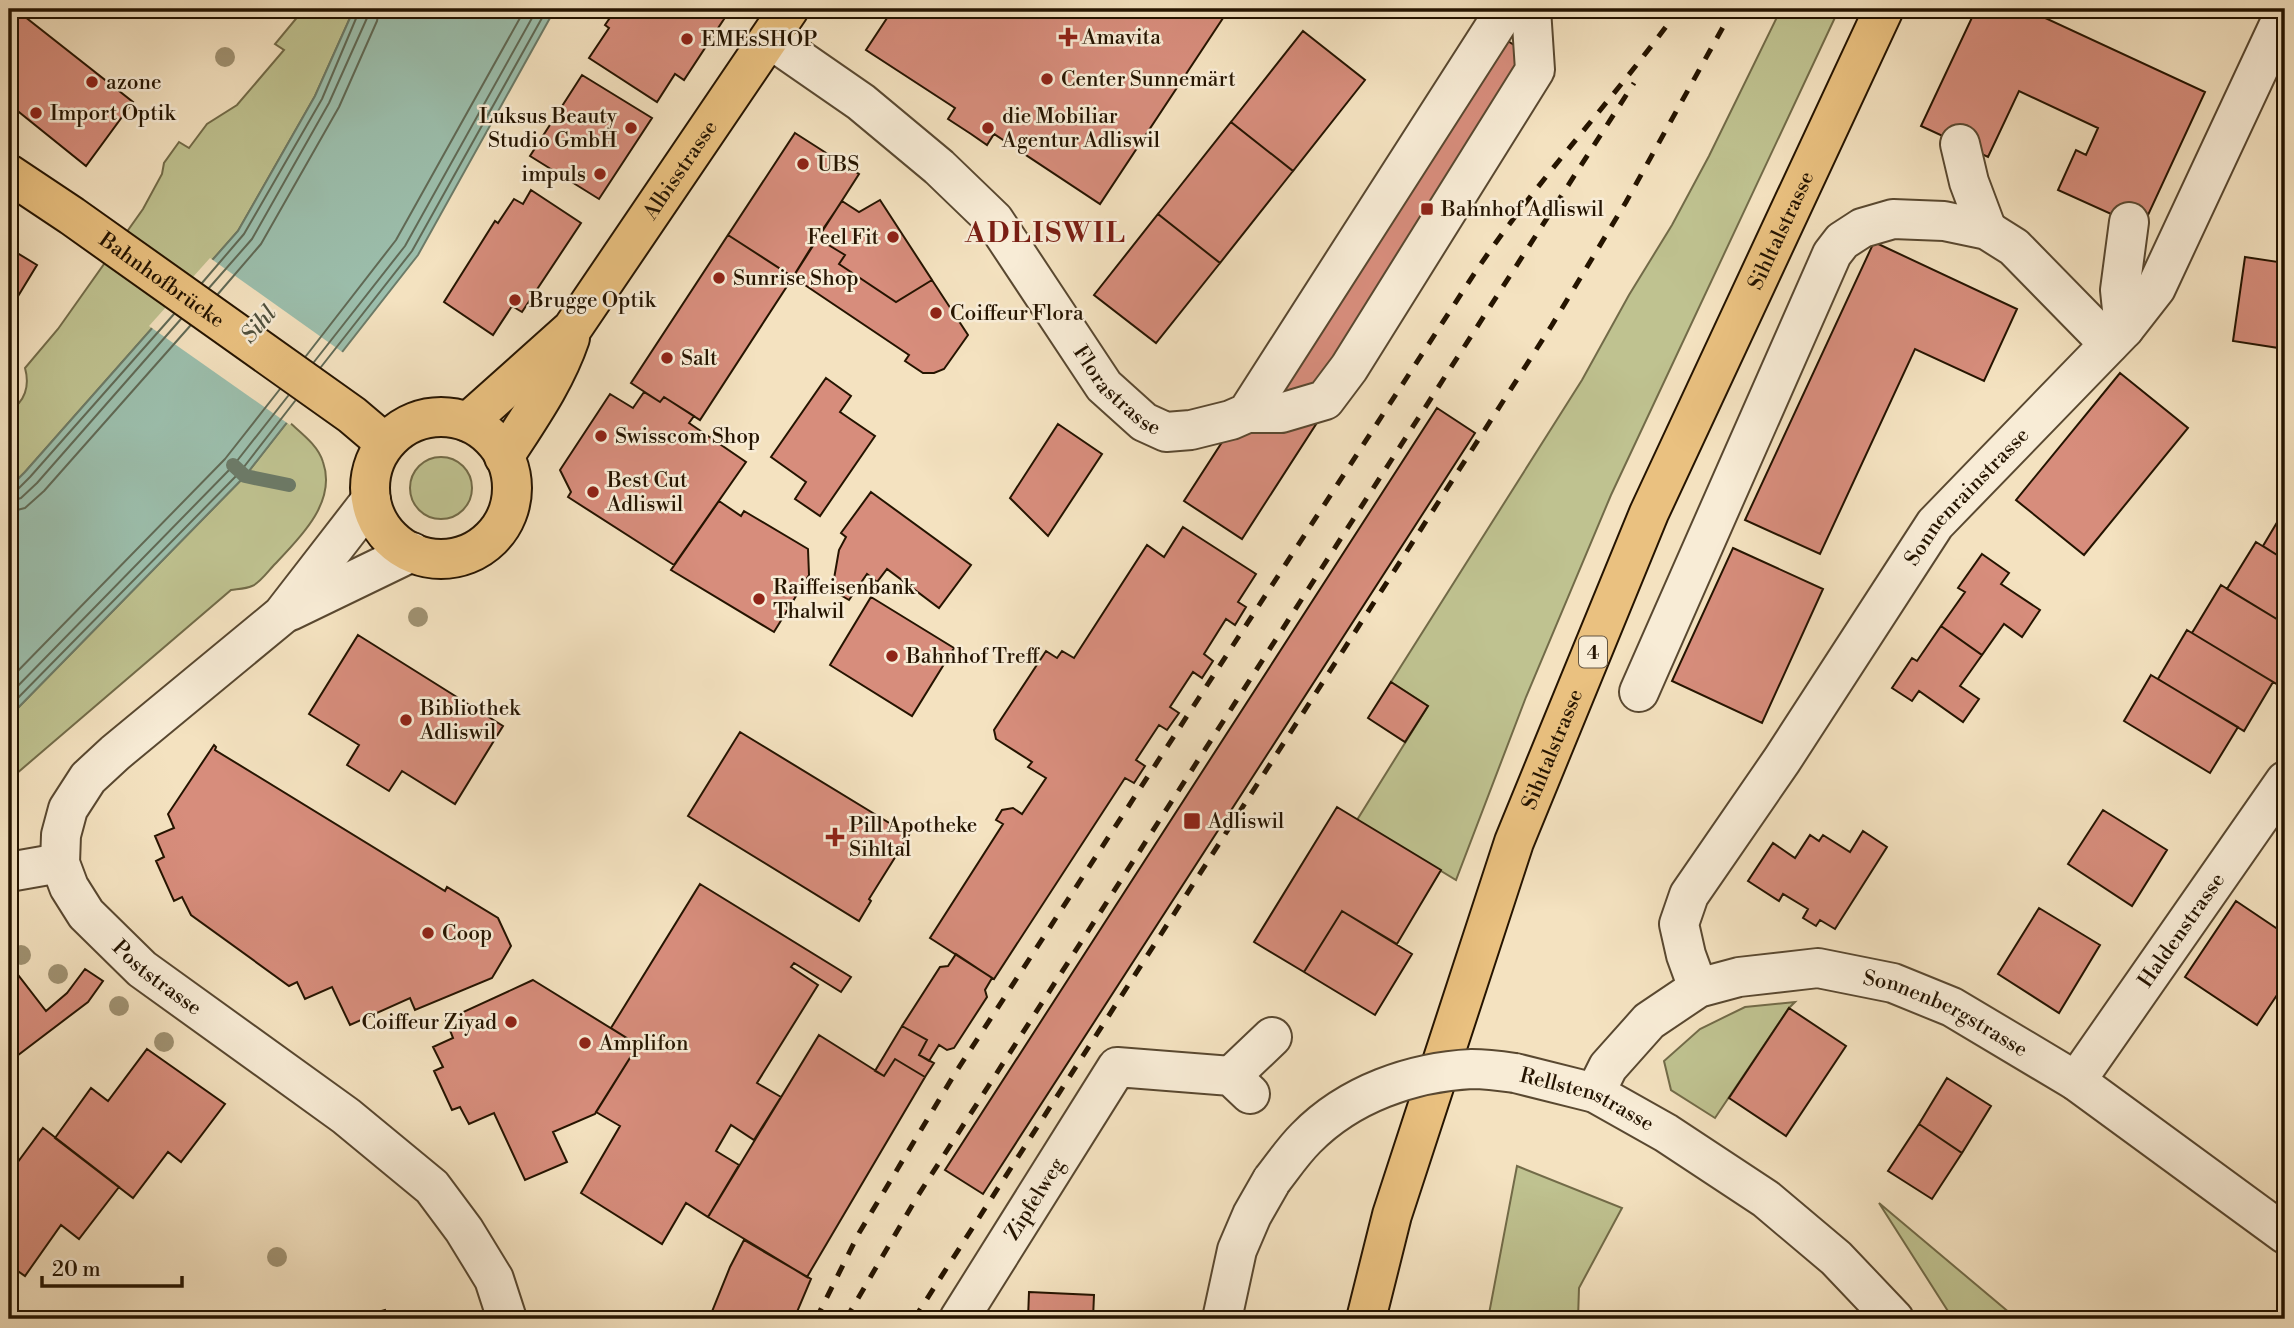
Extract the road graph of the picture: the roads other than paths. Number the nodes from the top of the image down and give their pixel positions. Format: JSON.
{"nodes":[{"id":1,"x":1506,"y":9,"type":"edge"},
{"id":2,"x":1531,"y":9,"type":"edge"},
{"id":3,"x":1884,"y":9,"type":"edge"},
{"id":4,"x":2285,"y":12,"type":"edge"},
{"id":5,"x":780,"y":24,"type":"edge"},
{"id":6,"x":1959,"y":144,"type":"dead end"},
{"id":7,"x":9,"y":174,"type":"edge"},
{"id":8,"x":2129,"y":222,"type":"dead end"},
{"id":9,"x":1987,"y":230,"type":"junction"},
{"id":10,"x":572,"y":329,"type":"junction"},
{"id":11,"x":2116,"y":336,"type":"junction"},
{"id":12,"x":1247,"y":413,"type":"junction"},
{"id":13,"x":468,"y":422,"type":"junction"},
{"id":14,"x":385,"y":443,"type":"junction"},
{"id":15,"x":504,"y":457,"type":"junction"},
{"id":16,"x":371,"y":500,"type":"junction"},
{"id":17,"x":412,"y":552,"type":"junction"},
{"id":18,"x":282,"y":615,"type":"junction"},
{"id":19,"x":1639,"y":692,"type":"dead end"},
{"id":20,"x":2285,"y":781,"type":"edge"},
{"id":21,"x":60,"y":863,"type":"junction"},
{"id":22,"x":9,"y":872,"type":"edge"},
{"id":23,"x":1698,"y":988,"type":"junction"},
{"id":24,"x":1272,"y":1037,"type":"dead end"},
{"id":25,"x":2076,"y":1081,"type":"junction"},
{"id":26,"x":1595,"y":1093,"type":"junction"},
{"id":27,"x":2285,"y":1234,"type":"edge"},
{"id":28,"x":507,"y":1319,"type":"edge"},
{"id":29,"x":959,"y":1319,"type":"edge"},
{"id":30,"x":1222,"y":1319,"type":"edge"},
{"id":31,"x":1366,"y":1319,"type":"edge"},
{"id":32,"x":1894,"y":1319,"type":"edge"}],
"edges":[{"from":1,"to":12,"type":"street"},
{"from":2,"to":12,"type":"street","name":"Florastrasse"},
{"from":3,"to":31,"type":"main road","name":"Sihltalstrasse","number":"4"},
{"from":4,"to":11,"type":"street","name":"Sonnenrainstrasse"},
{"from":5,"to":10,"type":"main road","name":"Albisstrasse"},
{"from":5,"to":12,"type":"street","name":"Florastrasse"},
{"from":6,"to":9,"type":"street"},
{"from":7,"to":14,"type":"main road","name":"Bahnhofbrücke"},
{"from":8,"to":11,"type":"street"},
{"from":9,"to":11,"type":"street"},
{"from":9,"to":19,"type":"street"},
{"from":10,"to":13,"type":"main road","name":"Albisstrasse"},
{"from":10,"to":15,"type":"main road","name":"Albisstrasse"},
{"from":11,"to":23,"type":"street","name":"Sonnenrainstrasse"},
{"from":13,"to":14,"type":"main road"},
{"from":13,"to":15,"type":"main road"},
{"from":14,"to":16,"type":"main road"},
{"from":15,"to":17,"type":"main road"},
{"from":16,"to":17,"type":"main road"},
{"from":16,"to":18,"type":"street","name":"Poststrasse"},
{"from":17,"to":18,"type":"street","name":"Poststrasse"},
{"from":18,"to":21,"type":"street","name":"Poststrasse"},
{"from":20,"to":25,"type":"street","name":"Haldenstrasse"},
{"from":21,"to":22,"type":"street"},
{"from":21,"to":28,"type":"street","name":"Poststrasse"},
{"from":23,"to":25,"type":"street","name":"Sonnenbergstrasse"},
{"from":23,"to":26,"type":"street","name":"Sonnenbergstrasse"},
{"from":24,"to":29,"type":"street","name":"Zipfelweg"},
{"from":25,"to":27,"type":"street","name":"Sonnenbergstrasse"},
{"from":26,"to":30,"type":"street","name":"Rellstenstrasse","bridge":true},
{"from":26,"to":32,"type":"street","name":"Rellstenstrasse"}]}
